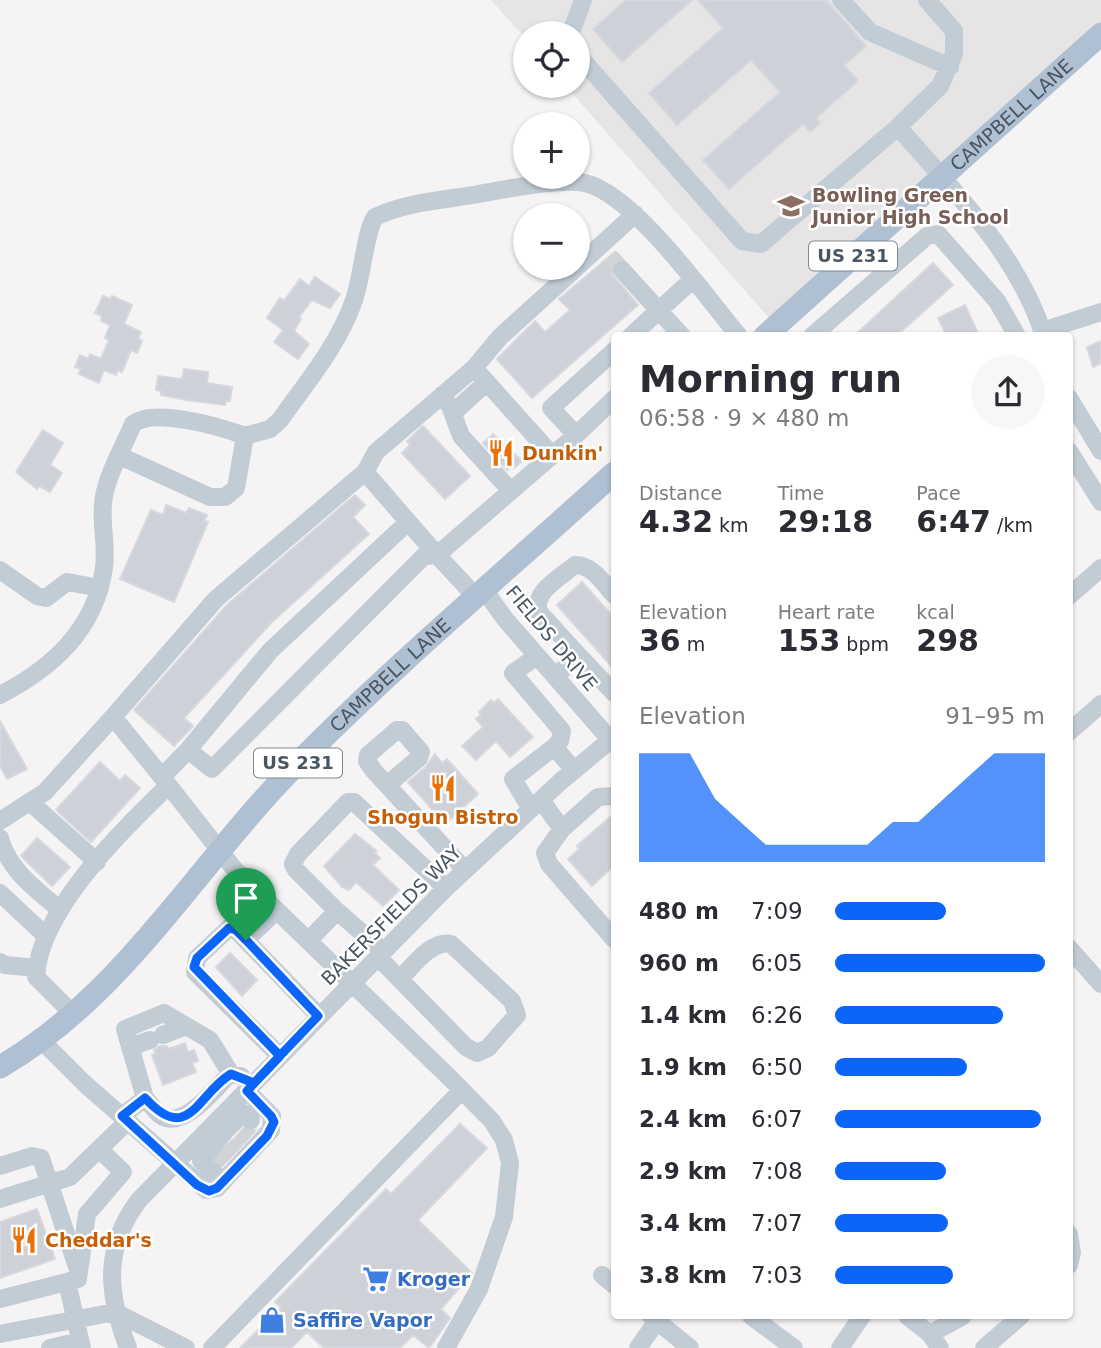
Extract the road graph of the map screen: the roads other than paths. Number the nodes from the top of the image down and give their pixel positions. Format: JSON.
{"nodes":[{"id":1,"x":583,"y":0,"type":"edge"},
{"id":2,"x":841,"y":0,"type":"edge"},
{"id":3,"x":927,"y":0,"type":"edge"},
{"id":4,"x":575,"y":21,"type":"edge"},
{"id":5,"x":1101,"y":34,"type":"edge"},
{"id":6,"x":950,"y":66,"type":"junction"},
{"id":7,"x":590,"y":69,"type":"edge"},
{"id":8,"x":898,"y":127,"type":"junction"},
{"id":9,"x":942,"y":177,"type":"junction"},
{"id":10,"x":635,"y":214,"type":"junction"},
{"id":11,"x":611,"y":257,"type":"junction"},
{"id":12,"x":590,"y":263,"type":"edge"},
{"id":13,"x":563,"y":280,"type":"edge"},
{"id":14,"x":692,"y":281,"type":"junction"},
{"id":15,"x":660,"y":310,"type":"junction"},
{"id":16,"x":1101,"y":312,"type":"edge"},
{"id":17,"x":635,"y":332,"type":"edge"},
{"id":18,"x":679,"y":332,"type":"edge"},
{"id":19,"x":737,"y":332,"type":"edge"},
{"id":20,"x":769,"y":332,"type":"edge"},
{"id":21,"x":818,"y":332,"type":"edge"},
{"id":22,"x":1015,"y":332,"type":"edge"},
{"id":23,"x":1043,"y":332,"type":"edge"},
{"id":24,"x":1046,"y":332,"type":"edge"},
{"id":25,"x":611,"y":354,"type":"edge"},
{"id":26,"x":474,"y":368,"type":"junction"},
{"id":27,"x":486,"y":382,"type":"junction"},
{"id":28,"x":442,"y":395,"type":"junction"},
{"id":29,"x":611,"y":402,"type":"edge"},
{"id":30,"x":1073,"y":405,"type":"edge"},
{"id":31,"x":453,"y":413,"type":"junction"},
{"id":32,"x":576,"y":435,"type":"junction"},
{"id":33,"x":245,"y":436,"type":"junction"},
{"id":34,"x":1101,"y":451,"type":"edge"},
{"id":35,"x":552,"y":455,"type":"junction"},
{"id":36,"x":120,"y":456,"type":"junction"},
{"id":37,"x":1073,"y":457,"type":"edge"},
{"id":38,"x":365,"y":472,"type":"junction"},
{"id":39,"x":611,"y":476,"type":"edge"},
{"id":40,"x":510,"y":491,"type":"junction"},
{"id":41,"x":1101,"y":502,"type":"edge"},
{"id":42,"x":408,"y":522,"type":"junction"},
{"id":43,"x":436,"y":555,"type":"junction"},
{"id":44,"x":1101,"y":568,"type":"edge"},
{"id":45,"x":0,"y":570,"type":"edge"},
{"id":46,"x":100,"y":588,"type":"junction"},
{"id":47,"x":611,"y":592,"type":"edge"},
{"id":48,"x":1073,"y":592,"type":"edge"},
{"id":49,"x":481,"y":595,"type":"junction"},
{"id":50,"x":537,"y":656,"type":"junction"},
{"id":51,"x":579,"y":656,"type":"junction"},
{"id":52,"x":555,"y":676,"type":"junction"},
{"id":53,"x":611,"y":690,"type":"edge"},
{"id":54,"x":0,"y":695,"type":"edge"},
{"id":55,"x":1101,"y":704,"type":"edge"},
{"id":56,"x":113,"y":717,"type":"junction"},
{"id":57,"x":1073,"y":728,"type":"edge"},
{"id":58,"x":611,"y":738,"type":"edge"},
{"id":59,"x":611,"y":742,"type":"edge"},
{"id":60,"x":554,"y":747,"type":"junction"},
{"id":61,"x":188,"y":750,"type":"junction"},
{"id":62,"x":574,"y":770,"type":"junction"},
{"id":63,"x":165,"y":781,"type":"junction"},
{"id":64,"x":387,"y":785,"type":"dead end"},
{"id":65,"x":611,"y":796,"type":"edge"},
{"id":66,"x":30,"y":803,"type":"junction"},
{"id":67,"x":536,"y":804,"type":"junction"},
{"id":68,"x":0,"y":821,"type":"edge"},
{"id":69,"x":562,"y":829,"type":"junction"},
{"id":70,"x":0,"y":838,"type":"edge"},
{"id":71,"x":220,"y":850,"type":"junction"},
{"id":72,"x":97,"y":862,"type":"junction"},
{"id":73,"x":465,"y":870,"type":"junction"},
{"id":74,"x":446,"y":888,"type":"junction"},
{"id":75,"x":0,"y":893,"type":"edge"},
{"id":76,"x":60,"y":910,"type":"junction"},
{"id":77,"x":276,"y":911,"type":"junction"},
{"id":78,"x":337,"y":911,"type":"junction"},
{"id":79,"x":611,"y":935,"type":"edge"},
{"id":80,"x":46,"y":936,"type":"junction"},
{"id":81,"x":246,"y":940,"type":"junction"},
{"id":82,"x":308,"y":940,"type":"junction"},
{"id":83,"x":1073,"y":952,"type":"edge"},
{"id":84,"x":381,"y":954,"type":"junction"},
{"id":85,"x":3,"y":968,"type":"edge"},
{"id":86,"x":37,"y":968,"type":"junction"},
{"id":87,"x":400,"y":979,"type":"junction"},
{"id":88,"x":352,"y":984,"type":"junction"},
{"id":89,"x":1101,"y":984,"type":"edge"},
{"id":90,"x":74,"y":1015,"type":"junction"},
{"id":91,"x":318,"y":1016,"type":"junction"},
{"id":92,"x":186,"y":1026,"type":"junction"},
{"id":93,"x":41,"y":1040,"type":"junction"},
{"id":94,"x":130,"y":1047,"type":"junction"},
{"id":95,"x":280,"y":1056,"type":"junction"},
{"id":96,"x":0,"y":1067,"type":"edge"},
{"id":97,"x":231,"y":1074,"type":"junction"},
{"id":98,"x":250,"y":1087,"type":"junction"},
{"id":99,"x":462,"y":1090,"type":"junction"},
{"id":100,"x":145,"y":1098,"type":"junction"},
{"id":101,"x":125,"y":1119,"type":"junction"},
{"id":102,"x":235,"y":1144,"type":"junction"},
{"id":103,"x":99,"y":1149,"type":"junction"},
{"id":104,"x":175,"y":1164,"type":"junction"},
{"id":105,"x":0,"y":1166,"type":"edge"},
{"id":106,"x":50,"y":1184,"type":"junction"},
{"id":107,"x":0,"y":1199,"type":"edge"},
{"id":108,"x":73,"y":1277,"type":"junction"},
{"id":109,"x":0,"y":1299,"type":"edge"},
{"id":110,"x":115,"y":1312,"type":"junction"},
{"id":111,"x":654,"y":1319,"type":"edge"},
{"id":112,"x":755,"y":1319,"type":"edge"},
{"id":113,"x":860,"y":1319,"type":"edge"},
{"id":114,"x":910,"y":1319,"type":"edge"},
{"id":115,"x":960,"y":1319,"type":"edge"},
{"id":116,"x":1018,"y":1319,"type":"edge"},
{"id":117,"x":74,"y":1320,"type":"junction"},
{"id":118,"x":0,"y":1334,"type":"edge"},
{"id":119,"x":159,"y":1335,"type":"junction"},
{"id":120,"x":20,"y":1340,"type":"edge"},
{"id":121,"x":935,"y":1341,"type":"edge"},
{"id":122,"x":81,"y":1344,"type":"edge"},
{"id":123,"x":50,"y":1348,"type":"edge"},
{"id":124,"x":128,"y":1348,"type":"edge"},
{"id":125,"x":136,"y":1348,"type":"edge"},
{"id":126,"x":186,"y":1348,"type":"edge"},
{"id":127,"x":212,"y":1348,"type":"edge"},
{"id":128,"x":446,"y":1348,"type":"edge"},
{"id":129,"x":638,"y":1348,"type":"edge"},
{"id":130,"x":690,"y":1348,"type":"edge"},
{"id":131,"x":794,"y":1348,"type":"edge"},
{"id":132,"x":840,"y":1348,"type":"edge"},
{"id":133,"x":984,"y":1348,"type":"edge"}],
"edges":[{"from":1,"to":4,"type":"street"},
{"from":2,"to":6,"type":"street"},
{"from":3,"to":6,"type":"street"},
{"from":5,"to":9,"type":"main road","name":"CAMPBELL LANE","number":"US 231"},
{"from":6,"to":8,"type":"street"},
{"from":7,"to":8,"type":"street"},
{"from":8,"to":9,"type":"street"},
{"from":9,"to":20,"type":"main road","name":"CAMPBELL LANE","number":"US 231"},
{"from":9,"to":23,"type":"street"},
{"from":10,"to":11,"type":"street"},
{"from":10,"to":14,"type":"street"},
{"from":10,"to":33,"type":"street"},
{"from":11,"to":12,"type":"street"},
{"from":11,"to":15,"type":"street"},
{"from":13,"to":26,"type":"street"},
{"from":14,"to":15,"type":"street"},
{"from":14,"to":19,"type":"street"},
{"from":15,"to":17,"type":"street"},
{"from":15,"to":18,"type":"street"},
{"from":16,"to":24,"type":"street"},
{"from":21,"to":22,"type":"street"},
{"from":25,"to":32,"type":"street"},
{"from":26,"to":27,"type":"street"},
{"from":26,"to":28,"type":"street"},
{"from":27,"to":31,"type":"street"},
{"from":27,"to":35,"type":"street"},
{"from":28,"to":31,"type":"street"},
{"from":28,"to":38,"type":"street"},
{"from":29,"to":32,"type":"street"},
{"from":30,"to":34,"type":"street"},
{"from":31,"to":40,"type":"street"},
{"from":32,"to":35,"type":"street"},
{"from":33,"to":36,"type":"street"},
{"from":33,"to":36,"type":"street"},
{"from":35,"to":40,"type":"street"},
{"from":36,"to":46,"type":"street"},
{"from":37,"to":41,"type":"street"},
{"from":38,"to":42,"type":"street","name":"FIELDS DRIVE"},
{"from":38,"to":56,"type":"street"},
{"from":39,"to":49,"type":"main road","name":"CAMPBELL LANE","number":"US 231"},
{"from":40,"to":43,"type":"street"},
{"from":42,"to":43,"type":"street","name":"FIELDS DRIVE"},
{"from":42,"to":61,"type":"street"},
{"from":43,"to":49,"type":"street","name":"FIELDS DRIVE"},
{"from":43,"to":61,"type":"street"},
{"from":44,"to":48,"type":"street"},
{"from":45,"to":46,"type":"street"},
{"from":46,"to":54,"type":"street"},
{"from":47,"to":51,"type":"street"},
{"from":49,"to":50,"type":"street","name":"FIELDS DRIVE"},
{"from":49,"to":71,"type":"main road","name":"CAMPBELL LANE","number":"US 231"},
{"from":50,"to":52,"type":"street","name":"FIELDS DRIVE"},
{"from":50,"to":60,"type":"street"},
{"from":51,"to":52,"type":"street"},
{"from":51,"to":53,"type":"street"},
{"from":52,"to":58,"type":"street","name":"FIELDS DRIVE"},
{"from":55,"to":57,"type":"street"},
{"from":56,"to":63,"type":"street"},
{"from":56,"to":66,"type":"street"},
{"from":59,"to":62,"type":"street","name":"BAKERSFIELDS WAY"},
{"from":60,"to":62,"type":"street"},
{"from":60,"to":67,"type":"street"},
{"from":61,"to":63,"type":"street"},
{"from":62,"to":67,"type":"street","name":"BAKERSFIELDS WAY"},
{"from":63,"to":71,"type":"street"},
{"from":63,"to":72,"type":"street"},
{"from":64,"to":73,"type":"street"},
{"from":65,"to":69,"type":"street"},
{"from":66,"to":68,"type":"street"},
{"from":66,"to":72,"type":"street"},
{"from":67,"to":69,"type":"street"},
{"from":67,"to":73,"type":"street","name":"BAKERSFIELDS WAY"},
{"from":69,"to":79,"type":"street"},
{"from":70,"to":76,"type":"street"},
{"from":71,"to":77,"type":"street"},
{"from":71,"to":90,"type":"main road","name":"CAMPBELL LANE","number":"US 231"},
{"from":72,"to":76,"type":"street"},
{"from":73,"to":74,"type":"street","name":"BAKERSFIELDS WAY"},
{"from":74,"to":78,"type":"street"},
{"from":74,"to":84,"type":"street","name":"BAKERSFIELDS WAY"},
{"from":75,"to":80,"type":"street"},
{"from":76,"to":80,"type":"street"},
{"from":77,"to":81,"type":"street"},
{"from":77,"to":82,"type":"street"},
{"from":78,"to":82,"type":"street"},
{"from":78,"to":84,"type":"street"},
{"from":80,"to":86,"type":"street"},
{"from":81,"to":91,"type":"street"},
{"from":81,"to":95,"type":"street"},
{"from":82,"to":88,"type":"street"},
{"from":83,"to":89,"type":"street"},
{"from":84,"to":87,"type":"street"},
{"from":84,"to":88,"type":"street","name":"BAKERSFIELDS WAY"},
{"from":85,"to":86,"type":"street"},
{"from":86,"to":90,"type":"street"},
{"from":87,"to":87,"type":"street"},
{"from":88,"to":91,"type":"street","name":"BAKERSFIELDS WAY"},
{"from":88,"to":99,"type":"street"},
{"from":90,"to":93,"type":"main road","name":"CAMPBELL LANE","number":"US 231"},
{"from":91,"to":95,"type":"street","name":"BAKERSFIELDS WAY"},
{"from":92,"to":94,"type":"street"},
{"from":92,"to":94,"type":"street"},
{"from":92,"to":97,"type":"street"},
{"from":93,"to":96,"type":"main road","name":"CAMPBELL LANE","number":"US 231"},
{"from":93,"to":101,"type":"street"},
{"from":94,"to":100,"type":"street"},
{"from":95,"to":98,"type":"street","name":"BAKERSFIELDS WAY"},
{"from":97,"to":98,"type":"street"},
{"from":97,"to":100,"type":"street"},
{"from":98,"to":102,"type":"street","name":"BAKERSFIELDS WAY"},
{"from":98,"to":102,"type":"street"},
{"from":99,"to":127,"type":"street"},
{"from":99,"to":128,"type":"street"},
{"from":100,"to":101,"type":"street"},
{"from":101,"to":103,"type":"street"},
{"from":101,"to":104,"type":"street"},
{"from":102,"to":104,"type":"street","name":"BAKERSFIELDS WAY"},
{"from":102,"to":104,"type":"street"},
{"from":103,"to":106,"type":"street"},
{"from":103,"to":108,"type":"street"},
{"from":104,"to":110,"type":"street","name":"BAKERSFIELDS WAY"},
{"from":105,"to":106,"type":"street"},
{"from":106,"to":107,"type":"street"},
{"from":106,"to":108,"type":"street"},
{"from":108,"to":109,"type":"street"},
{"from":108,"to":117,"type":"street"},
{"from":110,"to":117,"type":"street"},
{"from":110,"to":119,"type":"street"},
{"from":110,"to":124,"type":"street","name":"BAKERSFIELDS WAY"},
{"from":111,"to":129,"type":"street"},
{"from":111,"to":130,"type":"street"},
{"from":112,"to":131,"type":"street"},
{"from":113,"to":132,"type":"street"},
{"from":114,"to":121,"type":"street"},
{"from":115,"to":121,"type":"street"},
{"from":116,"to":133,"type":"street"},
{"from":117,"to":120,"type":"street"},
{"from":117,"to":122,"type":"street"},
{"from":118,"to":120,"type":"street"},
{"from":119,"to":125,"type":"street"},
{"from":119,"to":126,"type":"street"},
{"from":122,"to":123,"type":"street"}]}
